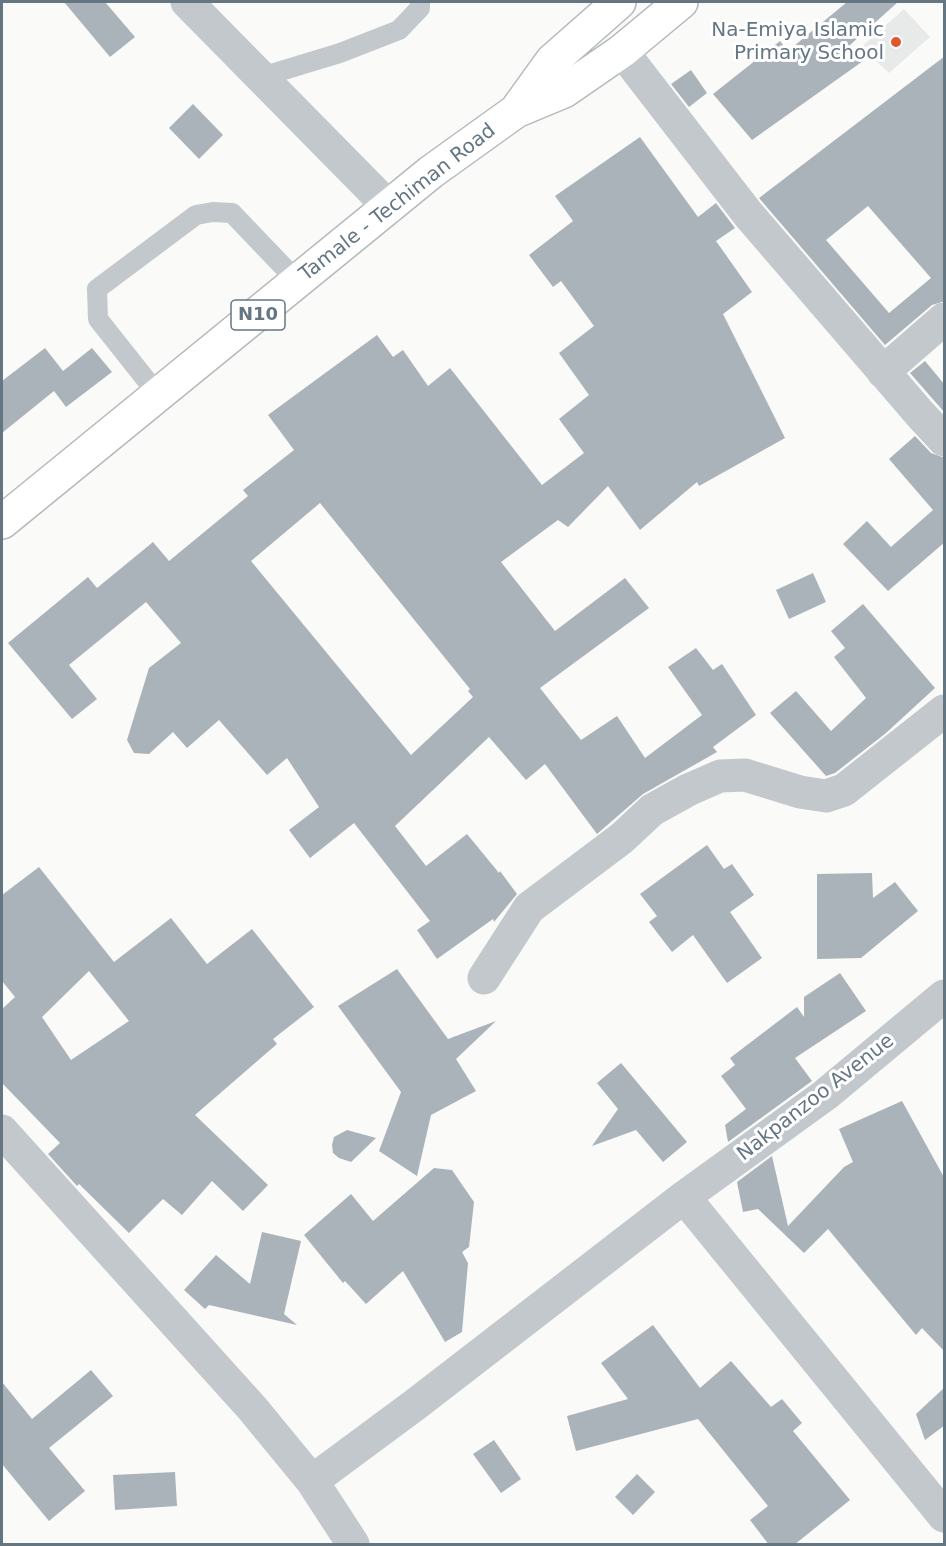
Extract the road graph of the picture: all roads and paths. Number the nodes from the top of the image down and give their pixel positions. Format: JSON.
{"nodes":[{"id":1,"x":187,"y":2,"type":"edge"},
{"id":2,"x":420,"y":2,"type":"edge"},
{"id":3,"x":619,"y":2,"type":"edge"},
{"id":4,"x":681,"y":2,"type":"edge"},
{"id":5,"x":622,"y":51,"type":"junction"},
{"id":6,"x":261,"y":77,"type":"junction"},
{"id":7,"x":516,"y":111,"type":"junction"},
{"id":8,"x":389,"y":207,"type":"junction"},
{"id":9,"x":297,"y":282,"type":"junction"},
{"id":10,"x":945,"y":319,"type":"edge"},
{"id":11,"x":883,"y":372,"type":"junction"},
{"id":12,"x":159,"y":396,"type":"junction"},
{"id":13,"x":945,"y":440,"type":"edge"},
{"id":14,"x":2,"y":522,"type":"edge"},
{"id":15,"x":945,"y":711,"type":"edge"},
{"id":16,"x":483,"y":978,"type":"dead end"},
{"id":17,"x":945,"y":996,"type":"edge"},
{"id":18,"x":2,"y":1131,"type":"edge"},
{"id":19,"x":684,"y":1197,"type":"junction"},
{"id":20,"x":312,"y":1481,"type":"junction"},
{"id":21,"x":945,"y":1516,"type":"edge"},
{"id":22,"x":353,"y":1545,"type":"edge"}],
"edges":[{"from":1,"to":6,"type":"street"},
{"from":2,"to":6,"type":"lane"},
{"from":3,"to":7,"type":"highway","number":"N10"},
{"from":4,"to":5,"type":"highway","number":"N10"},
{"from":5,"to":7,"type":"highway","number":"N10"},
{"from":5,"to":11,"type":"street"},
{"from":6,"to":8,"type":"street"},
{"from":7,"to":8,"type":"highway","name":"Tamale - Techiman Road","number":"N10"},
{"from":8,"to":9,"type":"highway","name":"Tamale - Techiman Road","number":"N10"},
{"from":9,"to":12,"type":"highway","name":"Tamale - Techiman Road","number":"N10"},
{"from":9,"to":12,"type":"lane"},
{"from":10,"to":11,"type":"street"},
{"from":11,"to":13,"type":"street"},
{"from":12,"to":14,"type":"highway","name":"Tamale - Techiman Road","number":"N10"},
{"from":15,"to":16,"type":"street"},
{"from":17,"to":19,"type":"street","name":"Nakpanzoo Avenue"},
{"from":18,"to":20,"type":"street"},
{"from":19,"to":20,"type":"street","name":"Nakpanzoo Avenue"},
{"from":19,"to":21,"type":"street"},
{"from":20,"to":22,"type":"street"}]}
